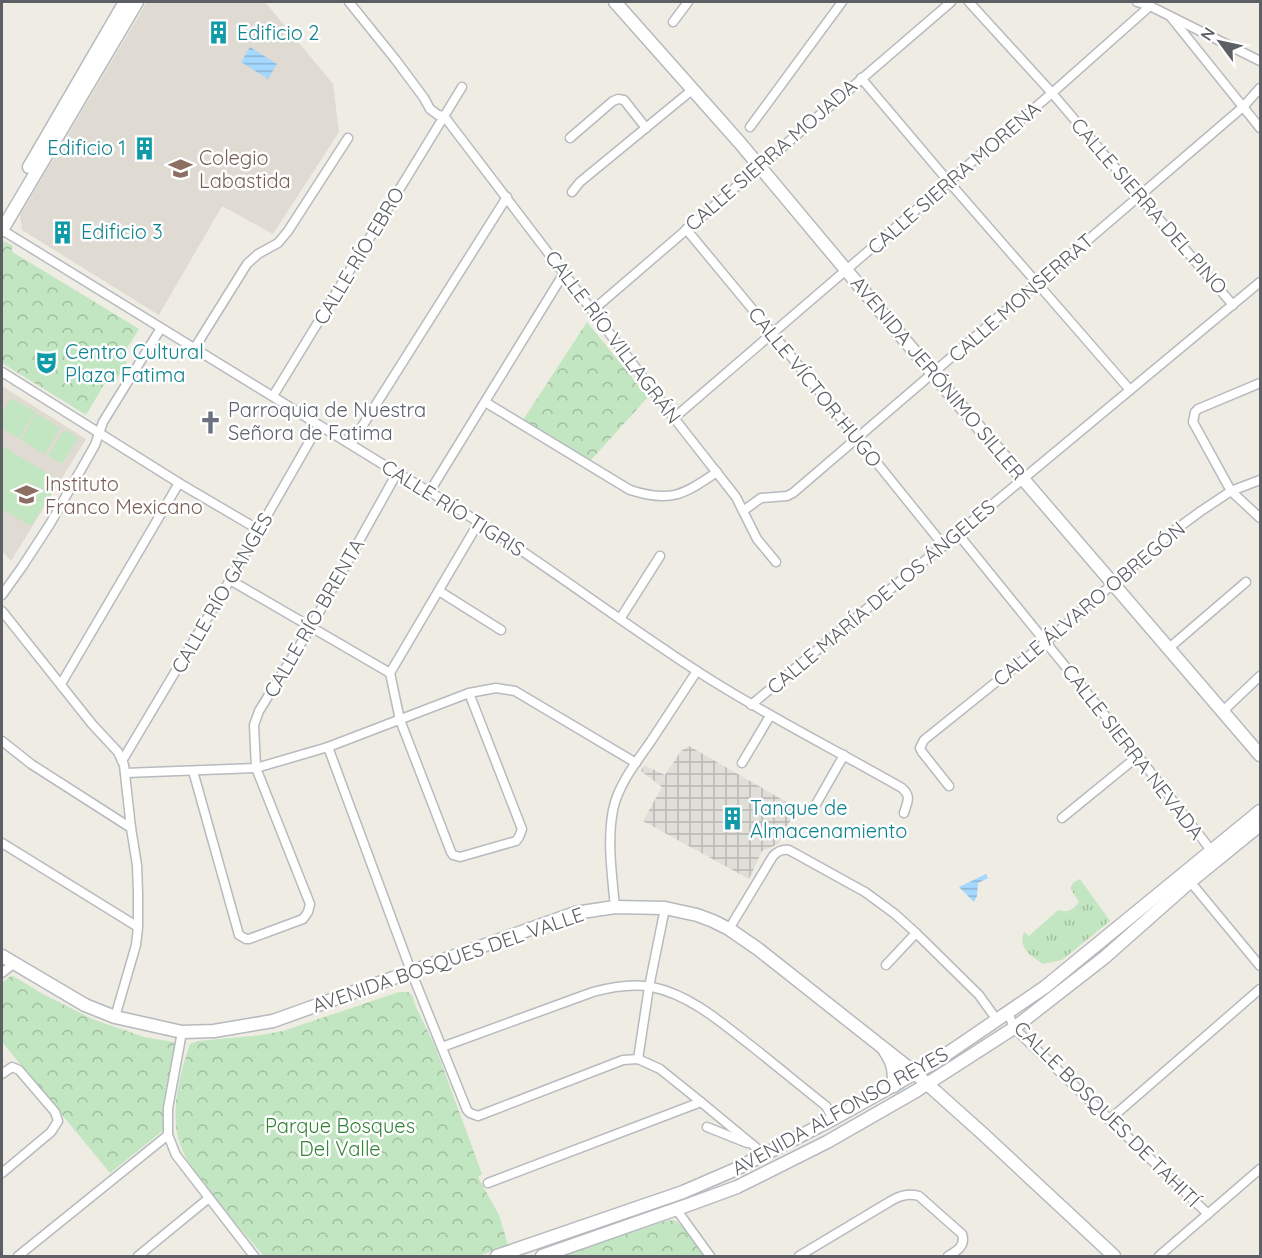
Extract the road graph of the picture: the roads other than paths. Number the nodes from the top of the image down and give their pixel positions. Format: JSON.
{"nodes":[{"id":1,"x":125,"y":2,"type":"edge"},
{"id":2,"x":137,"y":2,"type":"edge"},
{"id":3,"x":349,"y":2,"type":"edge"},
{"id":4,"x":615,"y":2,"type":"edge"},
{"id":5,"x":688,"y":2,"type":"edge"},
{"id":6,"x":842,"y":2,"type":"edge"},
{"id":7,"x":951,"y":2,"type":"edge"},
{"id":8,"x":969,"y":2,"type":"edge"},
{"id":9,"x":1137,"y":2,"type":"edge"},
{"id":10,"x":1150,"y":6,"type":"junction"},
{"id":11,"x":1170,"y":16,"type":"junction"},
{"id":12,"x":673,"y":22,"type":"dead end"},
{"id":13,"x":1260,"y":61,"type":"edge"},
{"id":14,"x":861,"y":78,"type":"junction"},
{"id":15,"x":462,"y":87,"type":"dead end"},
{"id":16,"x":1260,"y":88,"type":"edge"},
{"id":17,"x":692,"y":90,"type":"junction"},
{"id":18,"x":1053,"y":93,"type":"junction"},
{"id":19,"x":1243,"y":108,"type":"junction"},
{"id":20,"x":444,"y":116,"type":"junction"},
{"id":21,"x":750,"y":127,"type":"dead end"},
{"id":22,"x":646,"y":128,"type":"junction"},
{"id":23,"x":1260,"y":128,"type":"edge"},
{"id":24,"x":348,"y":138,"type":"dead end"},
{"id":25,"x":570,"y":138,"type":"dead end"},
{"id":26,"x":759,"y":166,"type":"junction"},
{"id":27,"x":949,"y":182,"type":"junction"},
{"id":28,"x":572,"y":192,"type":"dead end"},
{"id":29,"x":507,"y":197,"type":"junction"},
{"id":30,"x":1140,"y":197,"type":"junction"},
{"id":31,"x":2,"y":215,"type":"edge"},
{"id":32,"x":686,"y":229,"type":"junction"},
{"id":33,"x":2,"y":230,"type":"edge"},
{"id":34,"x":846,"y":271,"type":"junction"},
{"id":35,"x":564,"y":273,"type":"junction"},
{"id":36,"x":1260,"y":282,"type":"edge"},
{"id":37,"x":1038,"y":283,"type":"junction"},
{"id":38,"x":1233,"y":304,"type":"junction"},
{"id":39,"x":593,"y":310,"type":"junction"},
{"id":40,"x":160,"y":328,"type":"junction"},
{"id":41,"x":773,"y":334,"type":"junction"},
{"id":42,"x":194,"y":349,"type":"junction"},
{"id":43,"x":2,"y":372,"type":"edge"},
{"id":44,"x":933,"y":374,"type":"junction"},
{"id":45,"x":1260,"y":383,"type":"edge"},
{"id":46,"x":1130,"y":390,"type":"junction"},
{"id":47,"x":273,"y":396,"type":"junction"},
{"id":48,"x":485,"y":402,"type":"junction"},
{"id":49,"x":674,"y":418,"type":"junction"},
{"id":50,"x":319,"y":425,"type":"junction"},
{"id":51,"x":100,"y":433,"type":"junction"},
{"id":52,"x":857,"y":440,"type":"junction"},
{"id":53,"x":351,"y":444,"type":"junction"},
{"id":54,"x":717,"y":472,"type":"junction"},
{"id":55,"x":397,"y":473,"type":"junction"},
{"id":56,"x":1024,"y":479,"type":"junction"},
{"id":57,"x":1260,"y":480,"type":"edge"},
{"id":58,"x":179,"y":483,"type":"junction"},
{"id":59,"x":430,"y":491,"type":"junction"},
{"id":60,"x":1231,"y":491,"type":"junction"},
{"id":61,"x":743,"y":511,"type":"junction"},
{"id":62,"x":1260,"y":518,"type":"edge"},
{"id":63,"x":480,"y":522,"type":"junction"},
{"id":64,"x":259,"y":530,"type":"junction"},
{"id":65,"x":958,"y":534,"type":"junction"},
{"id":66,"x":944,"y":546,"type":"junction"},
{"id":67,"x":660,"y":556,"type":"dead end"},
{"id":68,"x":776,"y":562,"type":"dead end"},
{"id":69,"x":230,"y":580,"type":"junction"},
{"id":70,"x":1246,"y":582,"type":"dead end"},
{"id":71,"x":1112,"y":583,"type":"junction"},
{"id":72,"x":439,"y":591,"type":"junction"},
{"id":73,"x":2,"y":595,"type":"edge"},
{"id":74,"x":2,"y":611,"type":"edge"},
{"id":75,"x":620,"y":619,"type":"junction"},
{"id":76,"x":311,"y":627,"type":"junction"},
{"id":77,"x":501,"y":630,"type":"dead end"},
{"id":78,"x":1046,"y":642,"type":"junction"},
{"id":79,"x":1169,"y":648,"type":"junction"},
{"id":80,"x":697,"y":671,"type":"junction"},
{"id":81,"x":390,"y":673,"type":"junction"},
{"id":82,"x":1260,"y":676,"type":"edge"},
{"id":83,"x":61,"y":684,"type":"junction"},
{"id":84,"x":469,"y":693,"type":"junction"},
{"id":85,"x":751,"y":705,"type":"junction"},
{"id":86,"x":1222,"y":712,"type":"junction"},
{"id":87,"x":770,"y":716,"type":"junction"},
{"id":88,"x":400,"y":720,"type":"junction"},
{"id":89,"x":2,"y":741,"type":"edge"},
{"id":90,"x":328,"y":747,"type":"junction"},
{"id":91,"x":844,"y":755,"type":"junction"},
{"id":92,"x":1260,"y":755,"type":"edge"},
{"id":93,"x":1138,"y":756,"type":"junction"},
{"id":94,"x":122,"y":761,"type":"junction"},
{"id":95,"x":636,"y":763,"type":"junction"},
{"id":96,"x":742,"y":764,"type":"dead end"},
{"id":97,"x":256,"y":768,"type":"junction"},
{"id":98,"x":193,"y":771,"type":"junction"},
{"id":99,"x":125,"y":773,"type":"junction"},
{"id":100,"x":950,"y":786,"type":"dead end"},
{"id":101,"x":815,"y":806,"type":"dead end"},
{"id":102,"x":1260,"y":811,"type":"edge"},
{"id":103,"x":904,"y":813,"type":"dead end"},
{"id":104,"x":1062,"y":818,"type":"dead end"},
{"id":105,"x":1260,"y":825,"type":"edge"},
{"id":106,"x":131,"y":828,"type":"junction"},
{"id":107,"x":2,"y":843,"type":"edge"},
{"id":108,"x":1215,"y":855,"type":"junction"},
{"id":109,"x":1187,"y":877,"type":"junction"},
{"id":110,"x":615,"y":907,"type":"junction"},
{"id":111,"x":665,"y":908,"type":"junction"},
{"id":112,"x":138,"y":927,"type":"junction"},
{"id":113,"x":729,"y":929,"type":"junction"},
{"id":114,"x":916,"y":933,"type":"junction"},
{"id":115,"x":2,"y":956,"type":"edge"},
{"id":116,"x":13,"y":964,"type":"junction"},
{"id":117,"x":886,"y":965,"type":"dead end"},
{"id":118,"x":1260,"y":966,"type":"edge"},
{"id":119,"x":411,"y":971,"type":"junction"},
{"id":120,"x":2,"y":974,"type":"edge"},
{"id":121,"x":649,"y":987,"type":"junction"},
{"id":122,"x":1260,"y":989,"type":"edge"},
{"id":123,"x":1008,"y":1012,"type":"junction"},
{"id":124,"x":116,"y":1017,"type":"junction"},
{"id":125,"x":997,"y":1020,"type":"junction"},
{"id":126,"x":1014,"y":1028,"type":"junction"},
{"id":127,"x":182,"y":1032,"type":"junction"},
{"id":128,"x":881,"y":1045,"type":"junction"},
{"id":129,"x":442,"y":1047,"type":"junction"},
{"id":130,"x":638,"y":1059,"type":"junction"},
{"id":131,"x":915,"y":1073,"type":"junction"},
{"id":132,"x":2,"y":1074,"type":"edge"},
{"id":133,"x":927,"y":1084,"type":"junction"},
{"id":134,"x":894,"y":1086,"type":"junction"},
{"id":135,"x":906,"y":1097,"type":"junction"},
{"id":136,"x":701,"y":1102,"type":"junction"},
{"id":137,"x":949,"y":1104,"type":"junction"},
{"id":138,"x":833,"y":1119,"type":"junction"},
{"id":139,"x":1109,"y":1120,"type":"junction"},
{"id":140,"x":707,"y":1127,"type":"dead end"},
{"id":141,"x":168,"y":1135,"type":"junction"},
{"id":142,"x":760,"y":1151,"type":"junction"},
{"id":143,"x":1260,"y":1169,"type":"edge"},
{"id":144,"x":2,"y":1173,"type":"edge"},
{"id":145,"x":489,"y":1183,"type":"dead end"},
{"id":146,"x":209,"y":1198,"type":"junction"},
{"id":147,"x":676,"y":1209,"type":"junction"},
{"id":148,"x":1208,"y":1214,"type":"junction"},
{"id":149,"x":1107,"y":1255,"type":"edge"},
{"id":150,"x":18,"y":1257,"type":"edge"},
{"id":151,"x":138,"y":1257,"type":"edge"},
{"id":152,"x":254,"y":1257,"type":"edge"},
{"id":153,"x":497,"y":1257,"type":"edge"},
{"id":154,"x":542,"y":1257,"type":"edge"},
{"id":155,"x":710,"y":1257,"type":"edge"},
{"id":156,"x":799,"y":1257,"type":"edge"},
{"id":157,"x":948,"y":1257,"type":"edge"},
{"id":158,"x":1159,"y":1257,"type":"edge"}],
"edges":[{"from":1,"to":31,"type":"main road"},
{"from":2,"to":33,"type":"main road"},
{"from":3,"to":20,"type":"street","name":"CALLE RÍO VILLAGRÁN"},
{"from":4,"to":17,"type":"main road","name":"AVENIDA JERÓNIMO SILLER"},
{"from":5,"to":12,"type":"street"},
{"from":6,"to":21,"type":"street"},
{"from":7,"to":14,"type":"street","name":"CALLE SIERRA MOJADA"},
{"from":8,"to":18,"type":"street","name":"CALLE SIERRA DEL PINO"},
{"from":9,"to":10,"type":"street"},
{"from":10,"to":11,"type":"street"},
{"from":10,"to":18,"type":"street","name":"CALLE SIERRA MORENA"},
{"from":11,"to":13,"type":"street"},
{"from":11,"to":19,"type":"street"},
{"from":14,"to":26,"type":"street","name":"CALLE SIERRA MOJADA"},
{"from":14,"to":27,"type":"street"},
{"from":15,"to":20,"type":"street","name":"CALLE RÍO EBRO"},
{"from":16,"to":19,"type":"street","name":"CALLE MONSERRAT"},
{"from":17,"to":22,"type":"street"},
{"from":17,"to":26,"type":"main road","name":"AVENIDA JERÓNIMO SILLER"},
{"from":18,"to":27,"type":"street","name":"CALLE SIERRA MORENA"},
{"from":18,"to":30,"type":"street","name":"CALLE SIERRA DEL PINO"},
{"from":19,"to":23,"type":"street"},
{"from":19,"to":30,"type":"street","name":"CALLE MONSERRAT"},
{"from":20,"to":29,"type":"street","name":"CALLE RÍO VILLAGRÁN"},
{"from":20,"to":47,"type":"street","name":"CALLE RÍO EBRO"},
{"from":22,"to":25,"type":"street"},
{"from":22,"to":28,"type":"street"},
{"from":24,"to":42,"type":"street"},
{"from":26,"to":32,"type":"street","name":"CALLE SIERRA MOJADA"},
{"from":26,"to":34,"type":"main road","name":"AVENIDA JERÓNIMO SILLER"},
{"from":27,"to":34,"type":"street","name":"CALLE SIERRA MORENA"},
{"from":27,"to":37,"type":"street"},
{"from":29,"to":35,"type":"street","name":"CALLE RÍO VILLAGRÁN"},
{"from":29,"to":53,"type":"street"},
{"from":30,"to":37,"type":"street","name":"CALLE MONSERRAT"},
{"from":30,"to":38,"type":"street","name":"CALLE SIERRA DEL PINO"},
{"from":32,"to":39,"type":"street","name":"CALLE SIERRA MOJADA"},
{"from":32,"to":41,"type":"street","name":"CALLE VÍCTOR HUGO"},
{"from":33,"to":40,"type":"street","name":"CALLE RÍO TIGRIS"},
{"from":34,"to":41,"type":"street","name":"CALLE SIERRA MORENA"},
{"from":34,"to":44,"type":"main road","name":"AVENIDA JERÓNIMO SILLER"},
{"from":35,"to":39,"type":"street","name":"CALLE RÍO VILLAGRÁN"},
{"from":35,"to":48,"type":"street"},
{"from":36,"to":38,"type":"street","name":"CALLE MARÍA DE LOS ÁNGELES"},
{"from":37,"to":44,"type":"street","name":"CALLE MONSERRAT"},
{"from":37,"to":46,"type":"street"},
{"from":38,"to":46,"type":"street","name":"CALLE MARÍA DE LOS ÁNGELES"},
{"from":39,"to":49,"type":"street","name":"CALLE RÍO VILLAGRÁN"},
{"from":40,"to":42,"type":"street","name":"CALLE RÍO TIGRIS"},
{"from":40,"to":51,"type":"street"},
{"from":41,"to":49,"type":"street","name":"CALLE SIERRA MORENA"},
{"from":41,"to":52,"type":"street","name":"CALLE VÍCTOR HUGO"},
{"from":42,"to":47,"type":"street","name":"CALLE RÍO TIGRIS"},
{"from":43,"to":51,"type":"street"},
{"from":44,"to":52,"type":"street","name":"CALLE MONSERRAT"},
{"from":44,"to":56,"type":"main road","name":"AVENIDA JERÓNIMO SILLER"},
{"from":45,"to":60,"type":"street"},
{"from":46,"to":56,"type":"street","name":"CALLE MARÍA DE LOS ÁNGELES"},
{"from":47,"to":50,"type":"street","name":"CALLE RÍO TIGRIS"},
{"from":48,"to":54,"type":"street"},
{"from":48,"to":59,"type":"street"},
{"from":49,"to":54,"type":"street","name":"CALLE RÍO VILLAGRÁN"},
{"from":50,"to":53,"type":"street","name":"CALLE RÍO TIGRIS"},
{"from":50,"to":64,"type":"street","name":"CALLE RÍO GANGES"},
{"from":51,"to":58,"type":"street"},
{"from":51,"to":73,"type":"street"},
{"from":52,"to":61,"type":"street","name":"CALLE MONSERRAT"},
{"from":52,"to":66,"type":"street","name":"CALLE VÍCTOR HUGO"},
{"from":53,"to":55,"type":"street","name":"CALLE RÍO TIGRIS"},
{"from":54,"to":61,"type":"street","name":"CALLE RÍO VILLAGRÁN"},
{"from":55,"to":59,"type":"street","name":"CALLE RÍO TIGRIS"},
{"from":55,"to":76,"type":"street","name":"CALLE RÍO BRENTA"},
{"from":56,"to":65,"type":"street","name":"CALLE MARÍA DE LOS ÁNGELES"},
{"from":56,"to":71,"type":"main road","name":"AVENIDA JERÓNIMO SILLER"},
{"from":57,"to":60,"type":"street","name":"CALLE ÁLVARO OBREGÓN"},
{"from":58,"to":64,"type":"street"},
{"from":58,"to":83,"type":"street"},
{"from":59,"to":63,"type":"street","name":"CALLE RÍO TIGRIS"},
{"from":60,"to":62,"type":"street"},
{"from":60,"to":71,"type":"street","name":"CALLE ÁLVARO OBREGÓN"},
{"from":61,"to":68,"type":"street","name":"CALLE RÍO VILLAGRÁN"},
{"from":63,"to":72,"type":"street"},
{"from":63,"to":75,"type":"street","name":"CALLE RÍO TIGRIS"},
{"from":64,"to":69,"type":"street","name":"CALLE RÍO GANGES"},
{"from":65,"to":66,"type":"street","name":"CALLE MARÍA DE LOS ÁNGELES"},
{"from":65,"to":78,"type":"street","name":"CALLE SIERRA NEVADA"},
{"from":66,"to":85,"type":"street","name":"CALLE MARÍA DE LOS ÁNGELES"},
{"from":67,"to":75,"type":"street"},
{"from":69,"to":76,"type":"street"},
{"from":69,"to":94,"type":"street","name":"CALLE RÍO GANGES"},
{"from":70,"to":79,"type":"street"},
{"from":71,"to":78,"type":"street","name":"CALLE ÁLVARO OBREGÓN"},
{"from":71,"to":79,"type":"main road","name":"AVENIDA JERÓNIMO SILLER"},
{"from":72,"to":77,"type":"street"},
{"from":72,"to":81,"type":"street"},
{"from":74,"to":83,"type":"street"},
{"from":75,"to":80,"type":"street","name":"CALLE RÍO TIGRIS"},
{"from":76,"to":81,"type":"street"},
{"from":76,"to":97,"type":"street","name":"CALLE RÍO BRENTA"},
{"from":78,"to":93,"type":"street","name":"CALLE SIERRA NEVADA"},
{"from":78,"to":100,"type":"street","name":"CALLE ÁLVARO OBREGÓN"},
{"from":79,"to":86,"type":"main road","name":"AVENIDA JERÓNIMO SILLER"},
{"from":80,"to":85,"type":"street","name":"CALLE RÍO TIGRIS"},
{"from":80,"to":95,"type":"street"},
{"from":81,"to":88,"type":"street"},
{"from":82,"to":86,"type":"street"},
{"from":83,"to":94,"type":"street"},
{"from":84,"to":88,"type":"street"},
{"from":84,"to":88,"type":"street"},
{"from":84,"to":95,"type":"street"},
{"from":85,"to":87,"type":"street","name":"CALLE RÍO TIGRIS"},
{"from":86,"to":92,"type":"main road","name":"AVENIDA JERÓNIMO SILLER"},
{"from":87,"to":91,"type":"street","name":"CALLE RÍO TIGRIS"},
{"from":87,"to":96,"type":"street"},
{"from":88,"to":90,"type":"street"},
{"from":89,"to":106,"type":"street"},
{"from":90,"to":97,"type":"street"},
{"from":90,"to":119,"type":"street"},
{"from":91,"to":101,"type":"street"},
{"from":91,"to":103,"type":"street","name":"CALLE RÍO TIGRIS"},
{"from":93,"to":104,"type":"street"},
{"from":93,"to":108,"type":"street","name":"CALLE SIERRA NEVADA"},
{"from":94,"to":99,"type":"street"},
{"from":95,"to":110,"type":"street"},
{"from":97,"to":98,"type":"street"},
{"from":97,"to":98,"type":"street","name":"CALLE RÍO BRENTA"},
{"from":98,"to":99,"type":"street"},
{"from":99,"to":106,"type":"street"},
{"from":102,"to":108,"type":"main road","name":"AVENIDA ALFONSO REYES"},
{"from":105,"to":108,"type":"main road","name":"AVENIDA ALFONSO REYES"},
{"from":106,"to":112,"type":"street"},
{"from":107,"to":112,"type":"street"},
{"from":108,"to":109,"type":"main road","name":"AVENIDA ALFONSO REYES"},
{"from":109,"to":118,"type":"street"},
{"from":109,"to":123,"type":"main road","name":"AVENIDA ALFONSO REYES"},
{"from":109,"to":126,"type":"main road","name":"AVENIDA ALFONSO REYES"},
{"from":110,"to":111,"type":"main road","name":"AVENIDA BOSQUES DEL VALLE"},
{"from":110,"to":119,"type":"main road","name":"AVENIDA BOSQUES DEL VALLE"},
{"from":111,"to":113,"type":"main road","name":"AVENIDA BOSQUES DEL VALLE"},
{"from":111,"to":121,"type":"street"},
{"from":112,"to":124,"type":"street"},
{"from":113,"to":114,"type":"street","name":"CALLE BOSQUES DE TAHITÍ"},
{"from":113,"to":128,"type":"main road","name":"AVENIDA BOSQUES DEL VALLE"},
{"from":114,"to":117,"type":"street"},
{"from":114,"to":125,"type":"street","name":"CALLE BOSQUES DE TAHITÍ"},
{"from":115,"to":116,"type":"main road","name":"AVENIDA BOSQUES DEL VALLE"},
{"from":116,"to":120,"type":"street"},
{"from":116,"to":124,"type":"main road","name":"AVENIDA BOSQUES DEL VALLE"},
{"from":119,"to":127,"type":"main road","name":"AVENIDA BOSQUES DEL VALLE"},
{"from":119,"to":129,"type":"street"},
{"from":121,"to":129,"type":"street"},
{"from":121,"to":130,"type":"street"},
{"from":121,"to":138,"type":"street"},
{"from":122,"to":139,"type":"street"},
{"from":123,"to":125,"type":"main road","name":"AVENIDA ALFONSO REYES"},
{"from":123,"to":126,"type":"street","name":"CALLE BOSQUES DE TAHITÍ"},
{"from":124,"to":127,"type":"main road","name":"AVENIDA BOSQUES DEL VALLE"},
{"from":125,"to":131,"type":"main road","name":"AVENIDA ALFONSO REYES"},
{"from":126,"to":133,"type":"main road","name":"AVENIDA ALFONSO REYES"},
{"from":126,"to":139,"type":"street","name":"CALLE BOSQUES DE TAHITÍ"},
{"from":127,"to":141,"type":"street"},
{"from":128,"to":131,"type":"main road","name":"AVENIDA BOSQUES DEL VALLE"},
{"from":128,"to":134,"type":"main road"},
{"from":129,"to":130,"type":"street"},
{"from":130,"to":136,"type":"street"},
{"from":131,"to":133,"type":"main road","name":"AVENIDA BOSQUES DEL VALLE"},
{"from":131,"to":134,"type":"main road","name":"AVENIDA ALFONSO REYES"},
{"from":132,"to":144,"type":"street"},
{"from":133,"to":135,"type":"main road","name":"AVENIDA ALFONSO REYES"},
{"from":133,"to":137,"type":"main road","name":"AVENIDA BOSQUES DEL VALLE"},
{"from":134,"to":138,"type":"main road","name":"AVENIDA ALFONSO REYES"},
{"from":135,"to":137,"type":"main road"},
{"from":135,"to":147,"type":"main road","name":"AVENIDA ALFONSO REYES"},
{"from":136,"to":142,"type":"street"},
{"from":136,"to":145,"type":"street"},
{"from":137,"to":149,"type":"main road","name":"AVENIDA BOSQUES DEL VALLE"},
{"from":138,"to":142,"type":"main road","name":"AVENIDA ALFONSO REYES"},
{"from":139,"to":148,"type":"street","name":"CALLE BOSQUES DE TAHITÍ"},
{"from":140,"to":142,"type":"street"},
{"from":141,"to":146,"type":"street"},
{"from":141,"to":150,"type":"street"},
{"from":142,"to":153,"type":"main road","name":"AVENIDA ALFONSO REYES"},
{"from":143,"to":148,"type":"street"},
{"from":146,"to":151,"type":"street"},
{"from":146,"to":152,"type":"street"},
{"from":147,"to":154,"type":"main road","name":"AVENIDA ALFONSO REYES"},
{"from":147,"to":155,"type":"street"},
{"from":148,"to":158,"type":"street"},
{"from":156,"to":157,"type":"street"}]}
